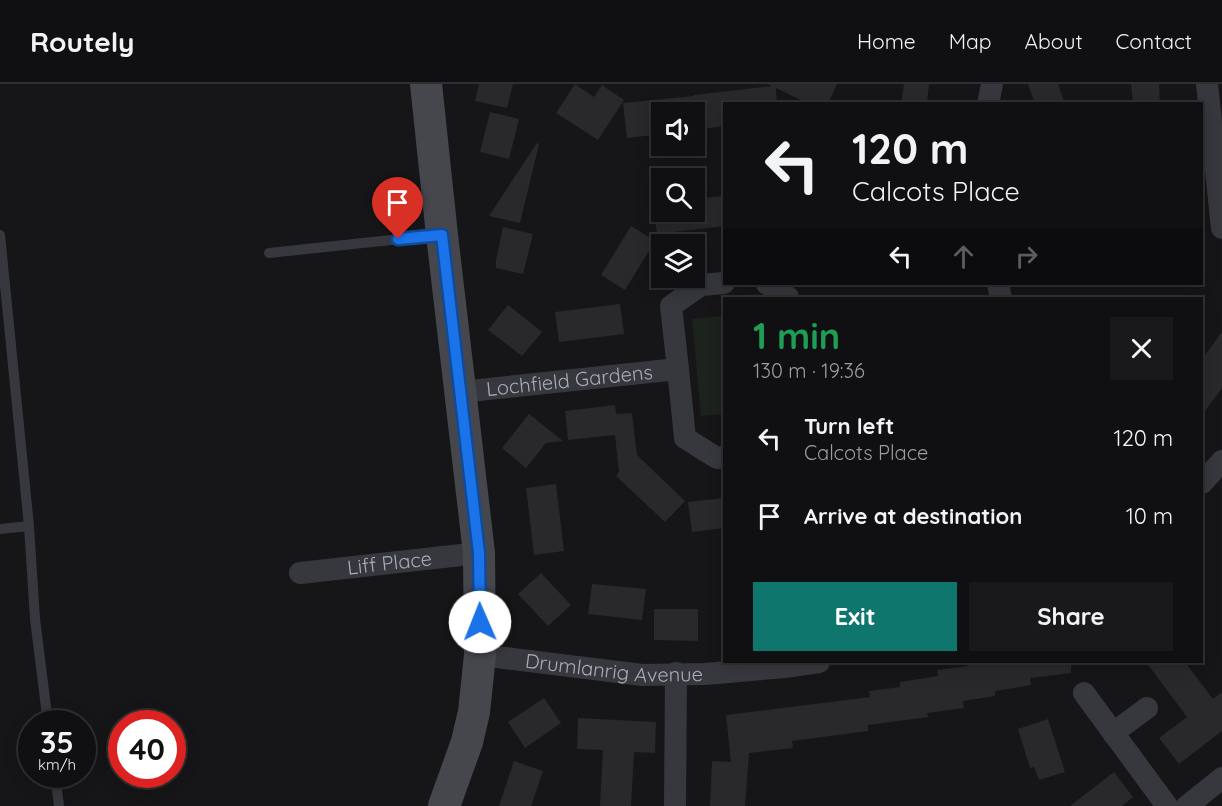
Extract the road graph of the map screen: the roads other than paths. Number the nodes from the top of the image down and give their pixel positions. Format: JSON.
{"nodes":[{"id":1,"x":426,"y":84,"type":"edge"},
{"id":2,"x":992,"y":84,"type":"edge"},
{"id":3,"x":1207,"y":84,"type":"edge"},
{"id":4,"x":988,"y":102,"type":"edge"},
{"id":5,"x":1221,"y":214,"type":"edge"},
{"id":6,"x":0,"y":235,"type":"edge"},
{"id":7,"x":442,"y":235,"type":"junction"},
{"id":8,"x":269,"y":253,"type":"dead end"},
{"id":9,"x":723,"y":283,"type":"edge"},
{"id":10,"x":769,"y":285,"type":"edge"},
{"id":11,"x":788,"y":297,"type":"edge"},
{"id":12,"x":678,"y":369,"type":"junction"},
{"id":13,"x":460,"y":392,"type":"junction"},
{"id":14,"x":723,"y":457,"type":"edge"},
{"id":15,"x":1222,"y":461,"type":"edge"},
{"id":16,"x":1203,"y":482,"type":"edge"},
{"id":17,"x":29,"y":526,"type":"junction"},
{"id":18,"x":0,"y":529,"type":"edge"},
{"id":19,"x":479,"y":553,"type":"junction"},
{"id":20,"x":300,"y":573,"type":"dead end"},
{"id":21,"x":480,"y":656,"type":"junction"},
{"id":22,"x":812,"y":663,"type":"edge"},
{"id":23,"x":676,"y":674,"type":"junction"},
{"id":24,"x":1083,"y":693,"type":"dead end"},
{"id":25,"x":1147,"y":708,"type":"dead end"},
{"id":26,"x":46,"y":710,"type":"edge"},
{"id":27,"x":1113,"y":733,"type":"junction"},
{"id":28,"x":1222,"y":778,"type":"edge"},
{"id":29,"x":57,"y":788,"type":"edge"},
{"id":30,"x":59,"y":806,"type":"edge"},
{"id":31,"x":444,"y":806,"type":"edge"},
{"id":32,"x":675,"y":806,"type":"edge"},
{"id":33,"x":1167,"y":806,"type":"edge"},
{"id":34,"x":1187,"y":806,"type":"edge"}],
"edges":[{"from":1,"to":7,"type":"street"},
{"from":2,"to":4,"type":"street"},
{"from":3,"to":5,"type":"street"},
{"from":6,"to":17,"type":"lane"},
{"from":7,"to":8,"type":"lane"},
{"from":7,"to":13,"type":"street"},
{"from":9,"to":12,"type":"street","name":"Lochfield Gardens"},
{"from":10,"to":11,"type":"street"},
{"from":12,"to":13,"type":"street","name":"Lochfield Gardens"},
{"from":12,"to":14,"type":"street","name":"Lochfield Gardens"},
{"from":13,"to":19,"type":"street"},
{"from":15,"to":16,"type":"street"},
{"from":17,"to":18,"type":"lane"},
{"from":17,"to":26,"type":"lane"},
{"from":19,"to":20,"type":"street","name":"Liff Place"},
{"from":19,"to":21,"type":"street"},
{"from":21,"to":23,"type":"street","name":"Drumlanrig Avenue"},
{"from":21,"to":31,"type":"street"},
{"from":22,"to":23,"type":"street","name":"Drumlanrig Avenue"},
{"from":23,"to":32,"type":"street"},
{"from":24,"to":27,"type":"street"},
{"from":25,"to":27,"type":"street"},
{"from":27,"to":33,"type":"street"},
{"from":28,"to":34,"type":"street"},
{"from":29,"to":30,"type":"lane"}]}
